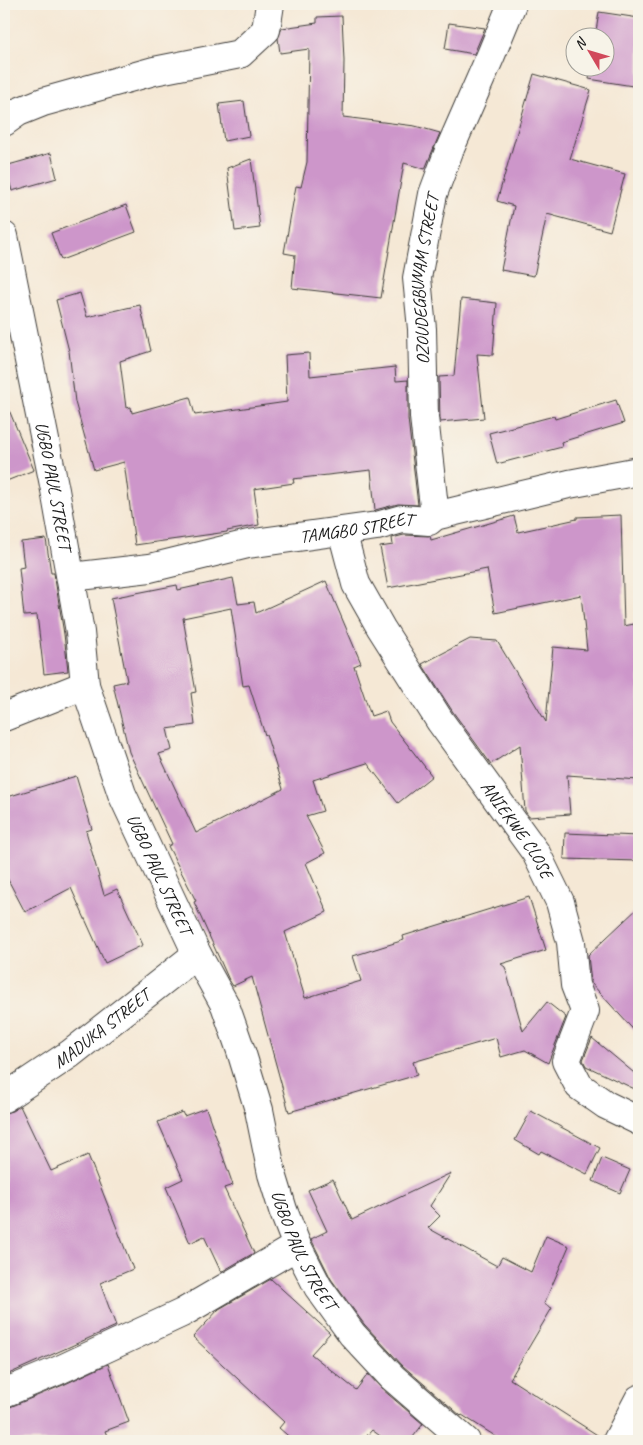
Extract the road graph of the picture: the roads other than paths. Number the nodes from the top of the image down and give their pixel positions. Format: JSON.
{"nodes":[{"id":1,"x":270,"y":4,"type":"edge"},
{"id":2,"x":512,"y":4,"type":"edge"},
{"id":3,"x":4,"y":122,"type":"edge"},
{"id":4,"x":4,"y":236,"type":"edge"},
{"id":5,"x":639,"y":471,"type":"edge"},
{"id":6,"x":435,"y":516,"type":"junction"},
{"id":7,"x":342,"y":531,"type":"junction"},
{"id":8,"x":71,"y":577,"type":"junction"},
{"id":9,"x":85,"y":685,"type":"junction"},
{"id":10,"x":4,"y":717,"type":"edge"},
{"id":11,"x":197,"y":954,"type":"junction"},
{"id":12,"x":4,"y":1098,"type":"edge"},
{"id":13,"x":639,"y":1122,"type":"edge"},
{"id":14,"x":297,"y":1246,"type":"junction"},
{"id":15,"x":4,"y":1393,"type":"edge"},
{"id":16,"x":639,"y":1399,"type":"edge"},
{"id":17,"x":466,"y":1441,"type":"edge"},
{"id":18,"x":617,"y":1441,"type":"edge"}],
"edges":[{"from":1,"to":3,"type":"street"},
{"from":2,"to":6,"type":"street","name":"OZOUDEGBUNAM STREET"},
{"from":4,"to":8,"type":"street","name":"UGBO PAUL STREET"},
{"from":5,"to":6,"type":"street","name":"TAMGBO STREET"},
{"from":6,"to":7,"type":"street","name":"TAMGBO STREET"},
{"from":7,"to":8,"type":"street","name":"TAMGBO STREET"},
{"from":7,"to":13,"type":"street","name":"ANIEKWE CLOSE"},
{"from":8,"to":9,"type":"street","name":"UGBO PAUL STREET"},
{"from":9,"to":10,"type":"street"},
{"from":9,"to":11,"type":"street","name":"UGBO PAUL STREET"},
{"from":11,"to":12,"type":"street","name":"MADUKA STREET"},
{"from":11,"to":14,"type":"street","name":"UGBO PAUL STREET"},
{"from":14,"to":15,"type":"street"},
{"from":14,"to":17,"type":"street","name":"UGBO PAUL STREET"},
{"from":16,"to":18,"type":"street"}]}
